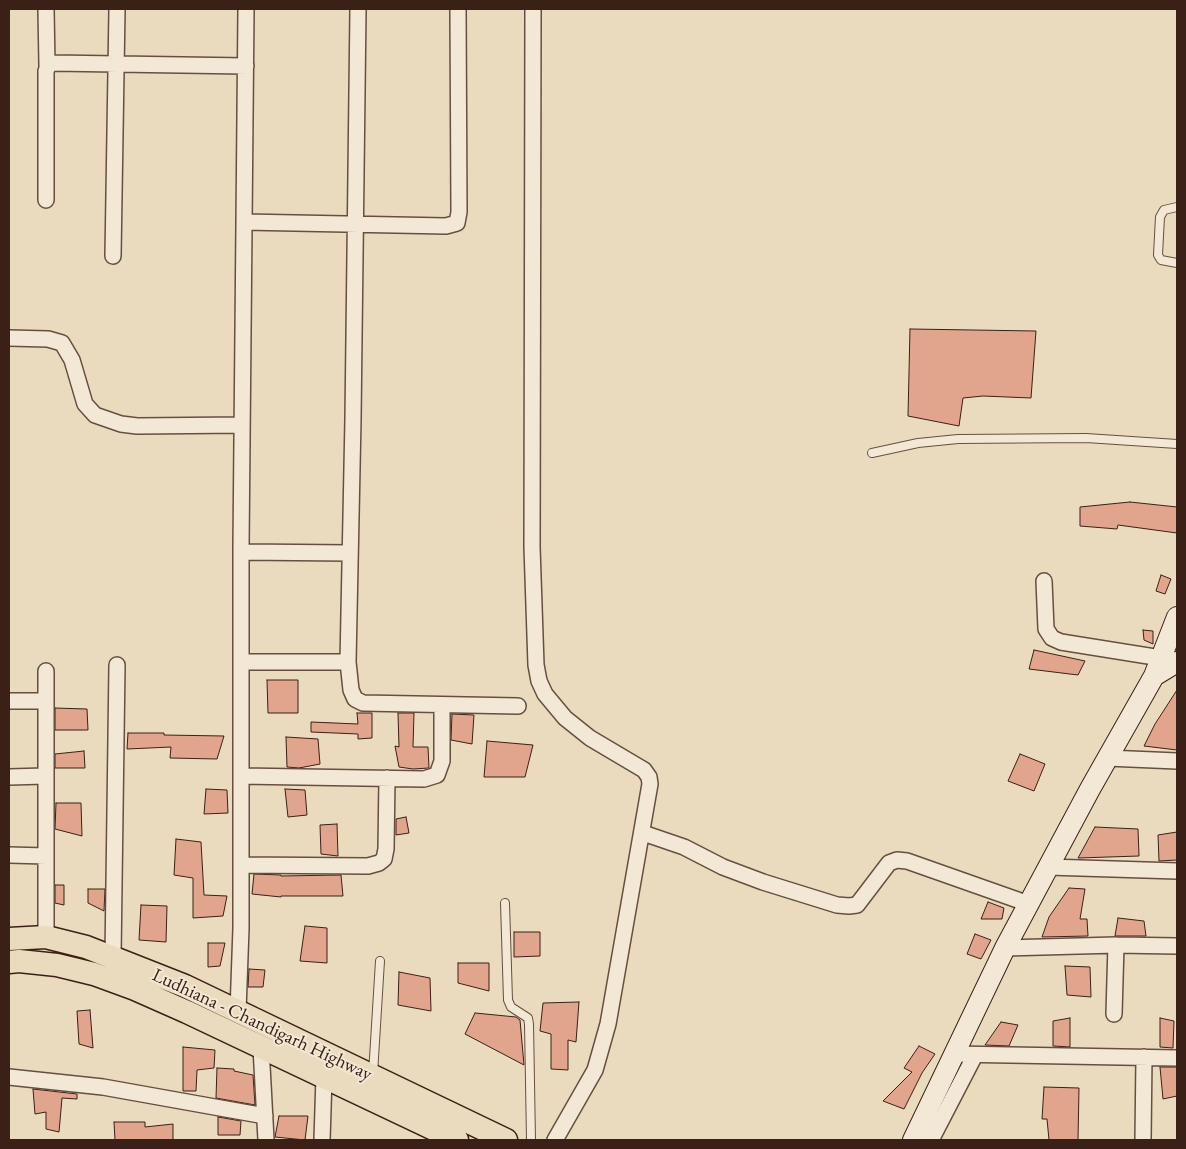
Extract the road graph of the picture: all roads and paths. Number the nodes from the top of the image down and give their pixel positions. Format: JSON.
{"nodes":[{"id":1,"x":46,"y":9,"type":"edge"},
{"id":2,"x":117,"y":9,"type":"edge"},
{"id":3,"x":246,"y":9,"type":"edge"},
{"id":4,"x":358,"y":9,"type":"edge"},
{"id":5,"x":458,"y":9,"type":"edge"},
{"id":6,"x":533,"y":9,"type":"edge"},
{"id":7,"x":116,"y":65,"type":"junction"},
{"id":8,"x":47,"y":66,"type":"junction"},
{"id":9,"x":246,"y":66,"type":"junction"},
{"id":10,"x":46,"y":200,"type":"dead end"},
{"id":11,"x":1177,"y":208,"type":"edge"},
{"id":12,"x":244,"y":222,"type":"junction"},
{"id":13,"x":355,"y":225,"type":"junction"},
{"id":14,"x":113,"y":256,"type":"dead end"},
{"id":15,"x":1177,"y":263,"type":"edge"},
{"id":16,"x":9,"y":338,"type":"edge"},
{"id":17,"x":242,"y":425,"type":"junction"},
{"id":18,"x":1177,"y":444,"type":"edge"},
{"id":19,"x":872,"y":453,"type":"dead end"},
{"id":20,"x":241,"y":552,"type":"junction"},
{"id":21,"x":350,"y":553,"type":"junction"},
{"id":22,"x":1044,"y":581,"type":"dead end"},
{"id":23,"x":1177,"y":617,"type":"edge"},
{"id":24,"x":241,"y":662,"type":"junction"},
{"id":25,"x":348,"y":662,"type":"junction"},
{"id":26,"x":117,"y":665,"type":"dead end"},
{"id":27,"x":1164,"y":665,"type":"edge"},
{"id":28,"x":46,"y":671,"type":"dead end"},
{"id":29,"x":9,"y":701,"type":"edge"},
{"id":30,"x":45,"y":701,"type":"junction"},
{"id":31,"x":442,"y":705,"type":"junction"},
{"id":32,"x":518,"y":706,"type":"dead end"},
{"id":33,"x":1107,"y":758,"type":"junction"},
{"id":34,"x":1177,"y":760,"type":"edge"},
{"id":35,"x":45,"y":776,"type":"junction"},
{"id":36,"x":241,"y":776,"type":"junction"},
{"id":37,"x":9,"y":777,"type":"edge"},
{"id":38,"x":387,"y":778,"type":"junction"},
{"id":39,"x":642,"y":833,"type":"junction"},
{"id":40,"x":9,"y":856,"type":"edge"},
{"id":41,"x":46,"y":856,"type":"junction"},
{"id":42,"x":241,"y":865,"type":"junction"},
{"id":43,"x":1048,"y":867,"type":"junction"},
{"id":44,"x":1177,"y":871,"type":"edge"},
{"id":45,"x":505,"y":903,"type":"dead end"},
{"id":46,"x":1029,"y":904,"type":"junction"},
{"id":47,"x":46,"y":937,"type":"junction"},
{"id":48,"x":9,"y":938,"type":"edge"},
{"id":49,"x":1116,"y":945,"type":"junction"},
{"id":50,"x":1177,"y":946,"type":"edge"},
{"id":51,"x":1005,"y":948,"type":"junction"},
{"id":52,"x":113,"y":958,"type":"junction"},
{"id":53,"x":380,"y":961,"type":"dead end"},
{"id":54,"x":9,"y":962,"type":"edge"},
{"id":55,"x":238,"y":1011,"type":"junction"},
{"id":56,"x":1114,"y":1014,"type":"dead end"},
{"id":57,"x":261,"y":1047,"type":"junction"},
{"id":58,"x":954,"y":1054,"type":"junction"},
{"id":59,"x":976,"y":1055,"type":"junction"},
{"id":60,"x":1144,"y":1057,"type":"junction"},
{"id":61,"x":1177,"y":1058,"type":"edge"},
{"id":62,"x":324,"y":1077,"type":"junction"},
{"id":63,"x":373,"y":1077,"type":"junction"},
{"id":64,"x":9,"y":1078,"type":"edge"},
{"id":65,"x":264,"y":1116,"type":"junction"},
{"id":66,"x":266,"y":1140,"type":"edge"},
{"id":67,"x":322,"y":1140,"type":"edge"},
{"id":68,"x":457,"y":1140,"type":"edge"},
{"id":69,"x":506,"y":1140,"type":"edge"},
{"id":70,"x":531,"y":1140,"type":"edge"},
{"id":71,"x":556,"y":1140,"type":"edge"},
{"id":72,"x":913,"y":1140,"type":"edge"},
{"id":73,"x":931,"y":1140,"type":"edge"},
{"id":74,"x":1143,"y":1140,"type":"edge"}],
"edges":[{"from":1,"to":8,"type":"street"},
{"from":2,"to":7,"type":"street"},
{"from":3,"to":9,"type":"street"},
{"from":4,"to":13,"type":"street"},
{"from":5,"to":13,"type":"street"},
{"from":6,"to":39,"type":"street"},
{"from":7,"to":8,"type":"street"},
{"from":7,"to":9,"type":"street"},
{"from":7,"to":14,"type":"street"},
{"from":8,"to":10,"type":"street"},
{"from":9,"to":12,"type":"street"},
{"from":11,"to":15,"type":"lane"},
{"from":12,"to":13,"type":"street"},
{"from":12,"to":17,"type":"street"},
{"from":13,"to":21,"type":"street"},
{"from":16,"to":17,"type":"street"},
{"from":17,"to":20,"type":"street"},
{"from":18,"to":19,"type":"lane"},
{"from":20,"to":21,"type":"street"},
{"from":20,"to":24,"type":"street"},
{"from":21,"to":25,"type":"street"},
{"from":22,"to":27,"type":"street"},
{"from":23,"to":27,"type":"street"},
{"from":24,"to":25,"type":"street"},
{"from":24,"to":36,"type":"street"},
{"from":25,"to":31,"type":"street"},
{"from":26,"to":52,"type":"street"},
{"from":27,"to":33,"type":"street"},
{"from":28,"to":30,"type":"street"},
{"from":29,"to":30,"type":"street"},
{"from":30,"to":35,"type":"street"},
{"from":31,"to":32,"type":"street"},
{"from":31,"to":38,"type":"street"},
{"from":33,"to":34,"type":"street"},
{"from":33,"to":43,"type":"street"},
{"from":35,"to":37,"type":"street"},
{"from":35,"to":41,"type":"street"},
{"from":36,"to":38,"type":"street"},
{"from":36,"to":42,"type":"street"},
{"from":38,"to":42,"type":"street"},
{"from":39,"to":46,"type":"street"},
{"from":39,"to":71,"type":"street"},
{"from":40,"to":41,"type":"street"},
{"from":41,"to":47,"type":"street"},
{"from":42,"to":55,"type":"street"},
{"from":43,"to":44,"type":"street"},
{"from":43,"to":46,"type":"street"},
{"from":45,"to":70,"type":"lane"},
{"from":46,"to":51,"type":"street"},
{"from":47,"to":48,"type":"main road","name":"Ludhiana - Chandigarh Highway"},
{"from":47,"to":52,"type":"main road","name":"Ludhiana - Chandigarh Highway"},
{"from":49,"to":50,"type":"street"},
{"from":49,"to":51,"type":"street"},
{"from":49,"to":56,"type":"street"},
{"from":51,"to":58,"type":"street"},
{"from":52,"to":55,"type":"main road","name":"Ludhiana - Chandigarh Highway"},
{"from":53,"to":63,"type":"lane"},
{"from":54,"to":57,"type":"main road"},
{"from":55,"to":63,"type":"main road","name":"Ludhiana - Chandigarh Highway"},
{"from":57,"to":62,"type":"main road"},
{"from":57,"to":65,"type":"street"},
{"from":58,"to":59,"type":"street"},
{"from":58,"to":72,"type":"street"},
{"from":59,"to":60,"type":"street"},
{"from":59,"to":73,"type":"street"},
{"from":60,"to":61,"type":"street"},
{"from":60,"to":74,"type":"street"},
{"from":62,"to":67,"type":"street"},
{"from":62,"to":68,"type":"main road"},
{"from":63,"to":69,"type":"main road","name":"Ludhiana - Chandigarh Highway"},
{"from":64,"to":65,"type":"street"},
{"from":65,"to":66,"type":"street"}]}
